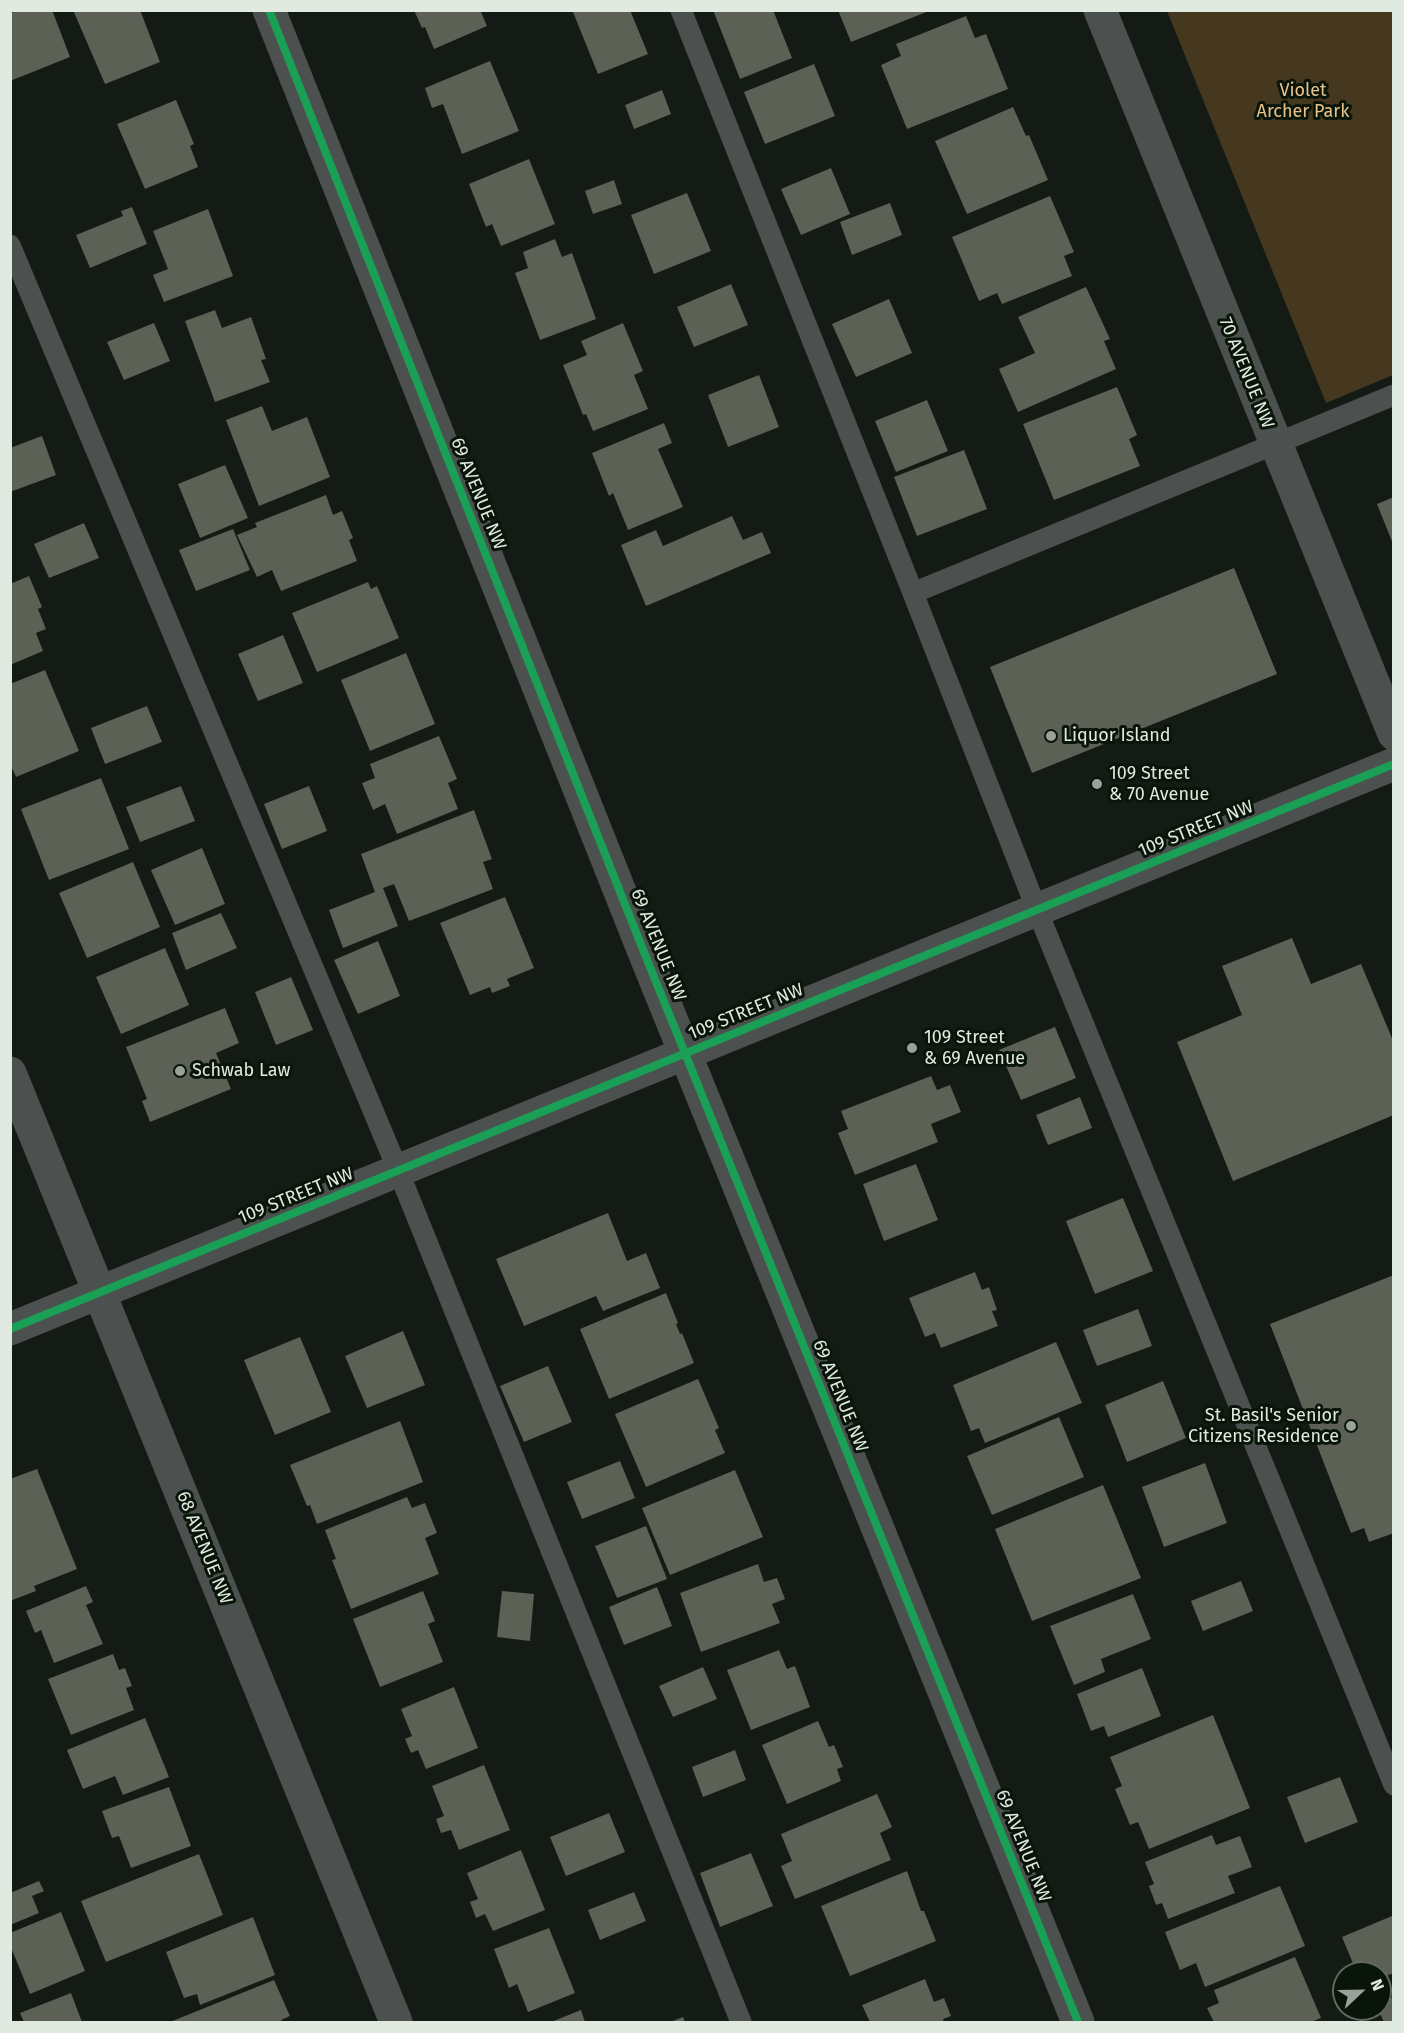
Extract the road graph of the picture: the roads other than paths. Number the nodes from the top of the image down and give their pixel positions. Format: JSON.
{"nodes":[{"id":1,"x":269,"y":10,"type":"edge"},
{"id":2,"x":681,"y":10,"type":"edge"},
{"id":3,"x":1100,"y":10,"type":"edge"},
{"id":4,"x":10,"y":245,"type":"edge"},
{"id":5,"x":1394,"y":395,"type":"edge"},
{"id":6,"x":1275,"y":444,"type":"junction"},
{"id":7,"x":913,"y":593,"type":"junction"},
{"id":8,"x":1394,"y":734,"type":"edge"},
{"id":9,"x":1394,"y":764,"type":"edge"},
{"id":10,"x":1037,"y":910,"type":"junction"},
{"id":11,"x":685,"y":1054,"type":"junction"},
{"id":12,"x":10,"y":1073,"type":"edge"},
{"id":13,"x":398,"y":1170,"type":"junction"},
{"id":14,"x":100,"y":1292,"type":"junction"},
{"id":15,"x":10,"y":1329,"type":"edge"},
{"id":16,"x":1394,"y":1785,"type":"edge"},
{"id":17,"x":396,"y":2022,"type":"edge"},
{"id":18,"x":741,"y":2022,"type":"edge"},
{"id":19,"x":1078,"y":2022,"type":"edge"}],
"edges":[{"from":1,"to":11,"type":"street","name":"69 AVENUE NW"},
{"from":2,"to":7,"type":"lane"},
{"from":3,"to":6,"type":"street","name":"70 AVENUE NW"},
{"from":4,"to":13,"type":"lane"},
{"from":5,"to":6,"type":"lane"},
{"from":6,"to":7,"type":"lane"},
{"from":6,"to":8,"type":"street","name":"70 AVENUE NW"},
{"from":7,"to":10,"type":"lane"},
{"from":9,"to":10,"type":"street","name":"109 STREET NW"},
{"from":10,"to":11,"type":"street","name":"109 STREET NW"},
{"from":10,"to":16,"type":"lane"},
{"from":11,"to":13,"type":"street","name":"109 STREET NW"},
{"from":11,"to":19,"type":"street","name":"69 AVENUE NW"},
{"from":12,"to":14,"type":"street","name":"68 AVENUE NW"},
{"from":13,"to":14,"type":"street","name":"109 STREET NW"},
{"from":13,"to":18,"type":"lane"},
{"from":14,"to":15,"type":"street","name":"109 STREET NW"},
{"from":14,"to":17,"type":"street","name":"68 AVENUE NW"}]}
